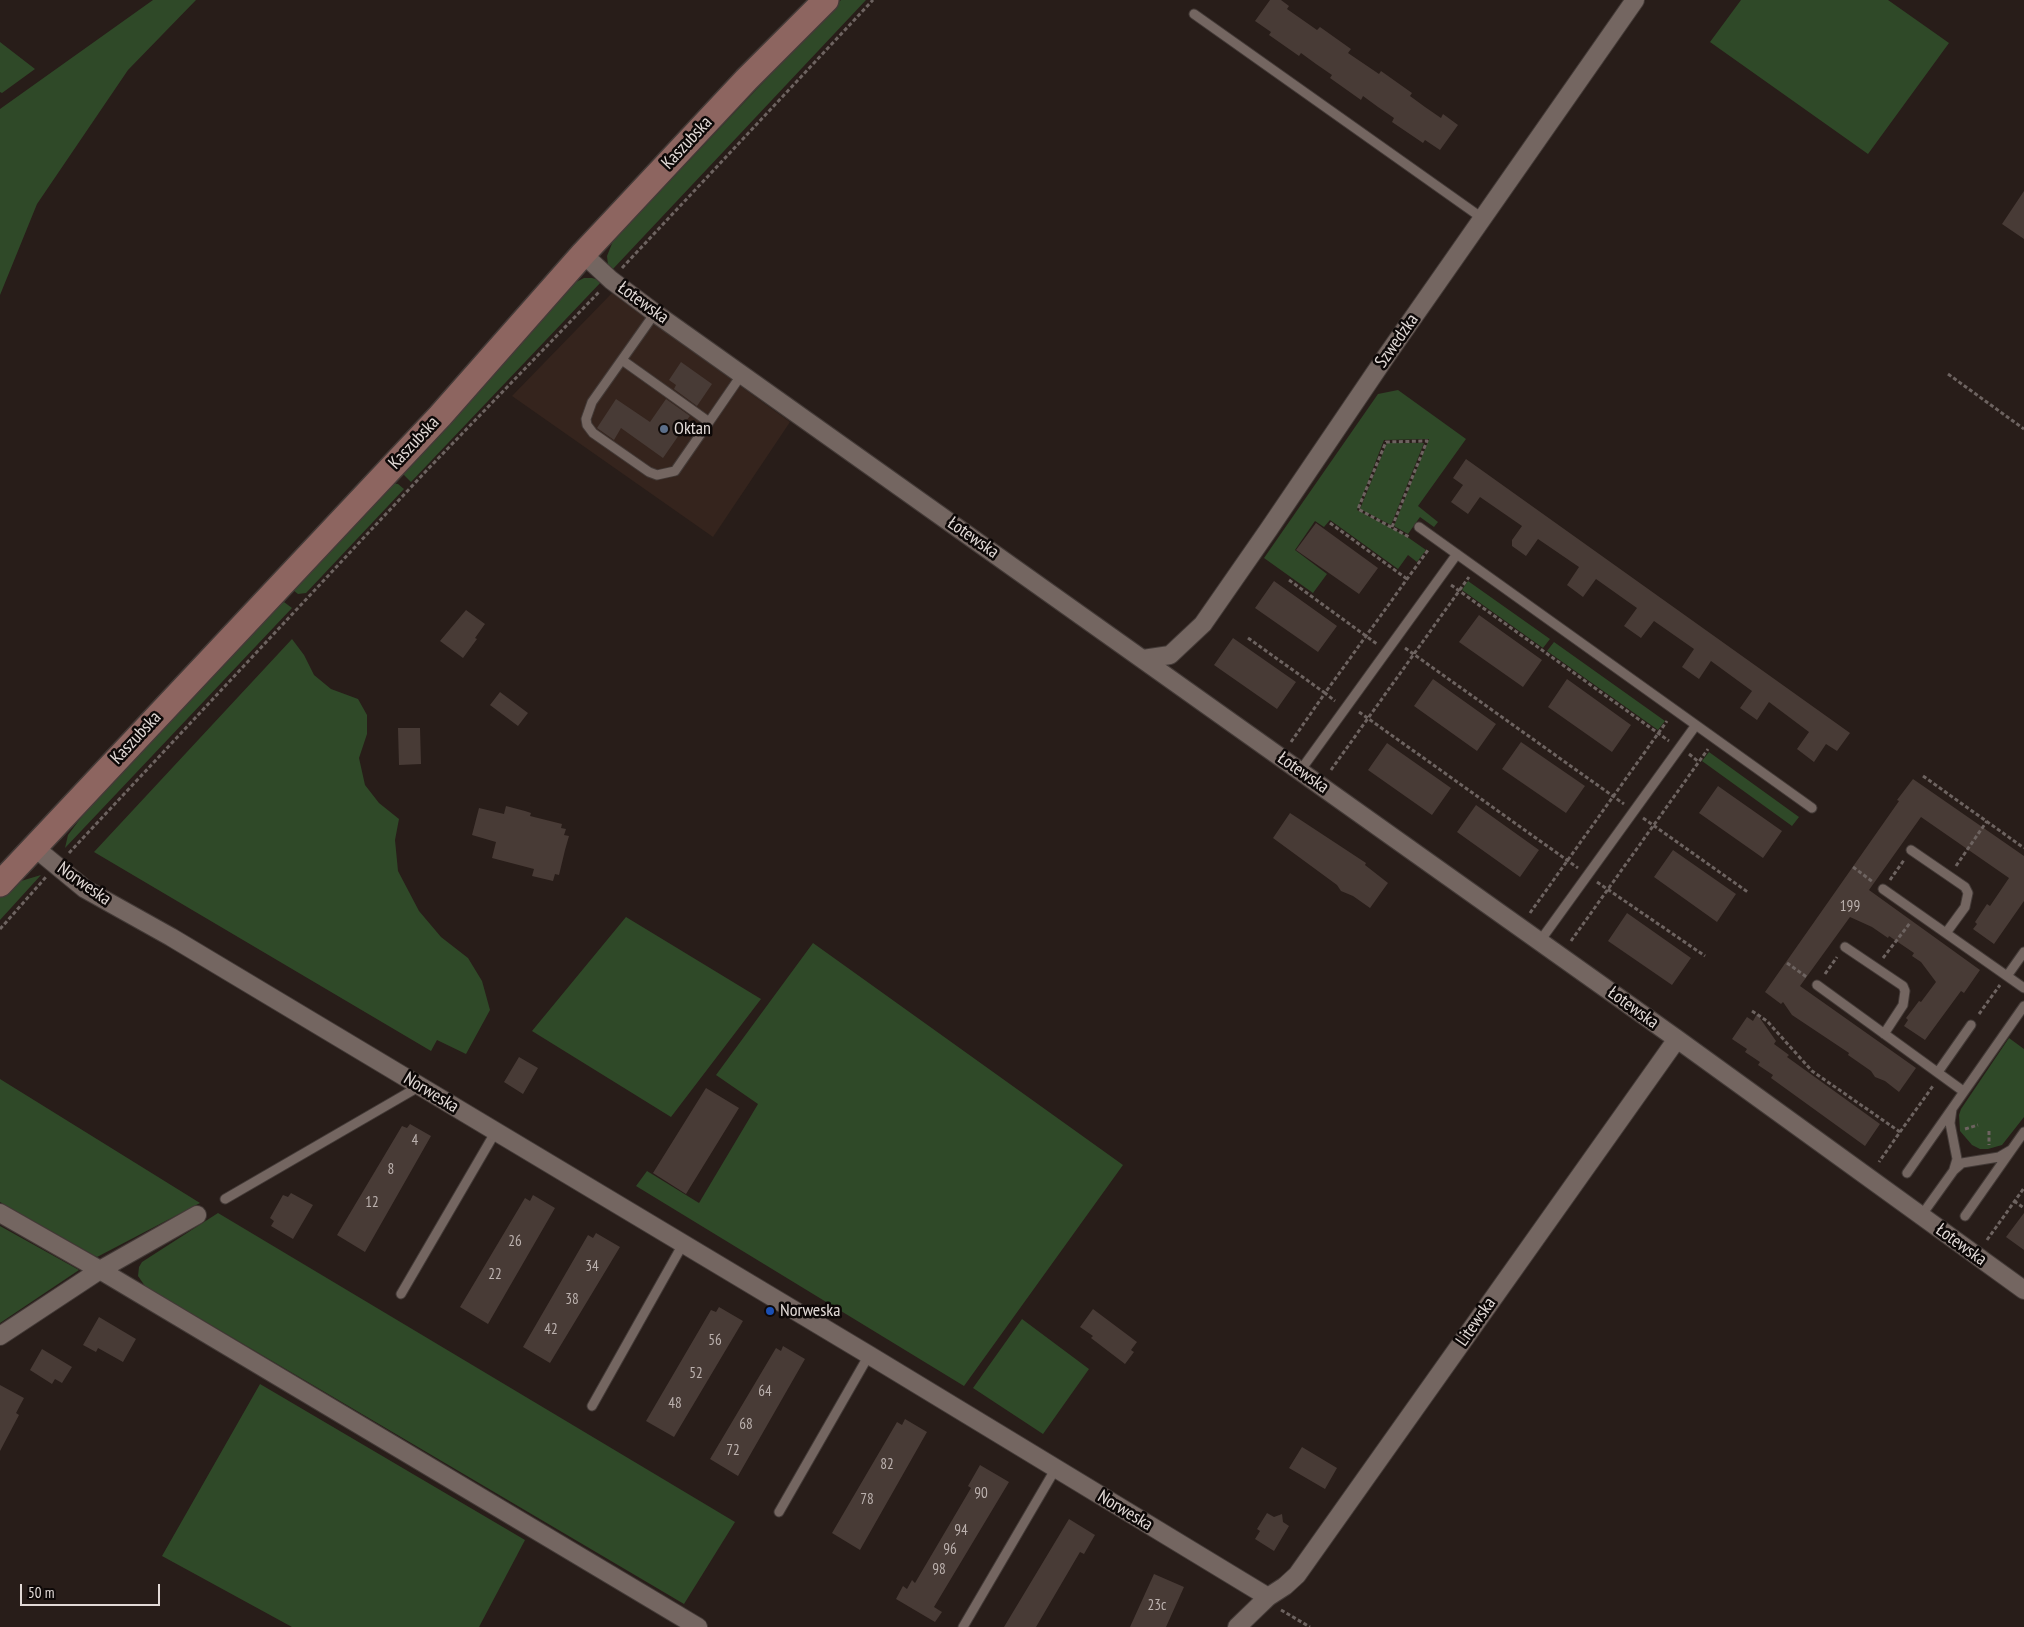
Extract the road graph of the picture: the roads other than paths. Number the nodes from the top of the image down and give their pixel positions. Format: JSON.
{"nodes":[{"id":1,"x":826,"y":0,"type":"edge"},
{"id":2,"x":1635,"y":0,"type":"edge"},
{"id":3,"x":1194,"y":14,"type":"dead end"},
{"id":4,"x":1482,"y":218,"type":"junction"},
{"id":5,"x":583,"y":254,"type":"junction"},
{"id":6,"x":655,"y":312,"type":"junction"},
{"id":7,"x":622,"y":360,"type":"junction"},
{"id":8,"x":742,"y":374,"type":"junction"},
{"id":9,"x":709,"y":422,"type":"junction"},
{"id":10,"x":1419,"y":527,"type":"dead end"},
{"id":11,"x":1456,"y":554,"type":"junction"},
{"id":12,"x":1143,"y":659,"type":"junction"},
{"id":13,"x":1696,"y":725,"type":"junction"},
{"id":14,"x":1300,"y":770,"type":"junction"},
{"id":15,"x":1812,"y":808,"type":"dead end"},
{"id":16,"x":34,"y":847,"type":"junction"},
{"id":17,"x":1911,"y":850,"type":"road end"},
{"id":18,"x":0,"y":884,"type":"edge"},
{"id":19,"x":1883,"y":889,"type":"road end"},
{"id":20,"x":1946,"y":933,"type":"junction"},
{"id":21,"x":1540,"y":941,"type":"junction"},
{"id":22,"x":1845,"y":946,"type":"road end"},
{"id":23,"x":2024,"y":952,"type":"edge"},
{"id":24,"x":2007,"y":976,"type":"junction"},
{"id":25,"x":1817,"y":985,"type":"road end"},
{"id":26,"x":2024,"y":988,"type":"edge"},
{"id":27,"x":2024,"y":1006,"type":"edge"},
{"id":28,"x":1971,"y":1025,"type":"road end"},
{"id":29,"x":1884,"y":1034,"type":"junction"},
{"id":30,"x":1677,"y":1039,"type":"junction"},
{"id":31,"x":1939,"y":1074,"type":"junction"},
{"id":32,"x":420,"y":1086,"type":"junction"},
{"id":33,"x":1964,"y":1091,"type":"junction"},
{"id":34,"x":1952,"y":1108,"type":"junction"},
{"id":35,"x":496,"y":1132,"type":"junction"},
{"id":36,"x":2024,"y":1133,"type":"edge"},
{"id":37,"x":2011,"y":1150,"type":"junction"},
{"id":38,"x":1954,"y":1170,"type":"junction"},
{"id":39,"x":1907,"y":1174,"type":"dead end"},
{"id":40,"x":225,"y":1199,"type":"dead end"},
{"id":41,"x":0,"y":1213,"type":"edge"},
{"id":42,"x":197,"y":1215,"type":"dead end"},
{"id":43,"x":1920,"y":1216,"type":"junction"},
{"id":44,"x":1965,"y":1216,"type":"dead end"},
{"id":45,"x":683,"y":1244,"type":"junction"},
{"id":46,"x":100,"y":1270,"type":"junction"},
{"id":47,"x":2024,"y":1290,"type":"edge"},
{"id":48,"x":401,"y":1294,"type":"dead end"},
{"id":49,"x":0,"y":1336,"type":"edge"},
{"id":50,"x":870,"y":1355,"type":"junction"},
{"id":51,"x":592,"y":1406,"type":"dead end"},
{"id":52,"x":1056,"y":1468,"type":"junction"},
{"id":53,"x":779,"y":1512,"type":"dead end"},
{"id":54,"x":1273,"y":1602,"type":"junction"},
{"id":55,"x":698,"y":1627,"type":"edge"},
{"id":56,"x":963,"y":1627,"type":"edge"},
{"id":57,"x":1237,"y":1627,"type":"edge"}],
"edges":[{"from":1,"to":5,"type":"main road","name":"Kaszubska"},
{"from":2,"to":4,"type":"street","name":"Szwedzka"},
{"from":3,"to":4,"type":"lane"},
{"from":4,"to":12,"type":"street","name":"Szwedzka"},
{"from":5,"to":6,"type":"street","name":"Łotewska"},
{"from":5,"to":16,"type":"main road","name":"Kaszubska"},
{"from":6,"to":7,"type":"lane"},
{"from":6,"to":8,"type":"street","name":"Łotewska"},
{"from":7,"to":9,"type":"lane"},
{"from":7,"to":9,"type":"lane"},
{"from":8,"to":9,"type":"lane"},
{"from":8,"to":12,"type":"street","name":"Łotewska"},
{"from":10,"to":11,"type":"lane"},
{"from":11,"to":13,"type":"lane"},
{"from":11,"to":14,"type":"lane"},
{"from":12,"to":14,"type":"street","name":"Łotewska"},
{"from":13,"to":15,"type":"lane"},
{"from":13,"to":21,"type":"lane"},
{"from":14,"to":21,"type":"street","name":"Łotewska"},
{"from":16,"to":18,"type":"main road","name":"Kaszubska"},
{"from":16,"to":32,"type":"street","name":"Norweska"},
{"from":17,"to":20,"type":"lane"},
{"from":19,"to":20,"type":"lane"},
{"from":20,"to":24,"type":"lane"},
{"from":21,"to":30,"type":"street","name":"Łotewska"},
{"from":22,"to":29,"type":"lane"},
{"from":23,"to":24,"type":"lane"},
{"from":24,"to":26,"type":"lane"},
{"from":25,"to":29,"type":"lane"},
{"from":27,"to":33,"type":"lane"},
{"from":28,"to":31,"type":"lane"},
{"from":29,"to":31,"type":"lane"},
{"from":30,"to":43,"type":"street","name":"Łotewska"},
{"from":30,"to":54,"type":"street","name":"Litewska"},
{"from":31,"to":33,"type":"lane"},
{"from":32,"to":35,"type":"street","name":"Norweska"},
{"from":32,"to":40,"type":"lane"},
{"from":33,"to":34,"type":"lane"},
{"from":34,"to":38,"type":"lane"},
{"from":34,"to":39,"type":"lane"},
{"from":35,"to":45,"type":"street","name":"Norweska"},
{"from":35,"to":48,"type":"lane"},
{"from":36,"to":37,"type":"lane"},
{"from":37,"to":38,"type":"lane"},
{"from":37,"to":44,"type":"lane"},
{"from":38,"to":43,"type":"lane"},
{"from":41,"to":46,"type":"street"},
{"from":42,"to":46,"type":"street"},
{"from":43,"to":47,"type":"street","name":"Łotewska"},
{"from":45,"to":50,"type":"street","name":"Norweska"},
{"from":45,"to":51,"type":"lane"},
{"from":46,"to":49,"type":"street"},
{"from":46,"to":55,"type":"street"},
{"from":50,"to":52,"type":"street","name":"Norweska"},
{"from":50,"to":53,"type":"lane"},
{"from":52,"to":54,"type":"street","name":"Norweska"},
{"from":52,"to":56,"type":"lane"},
{"from":54,"to":57,"type":"street","name":"Litewska"}]}
